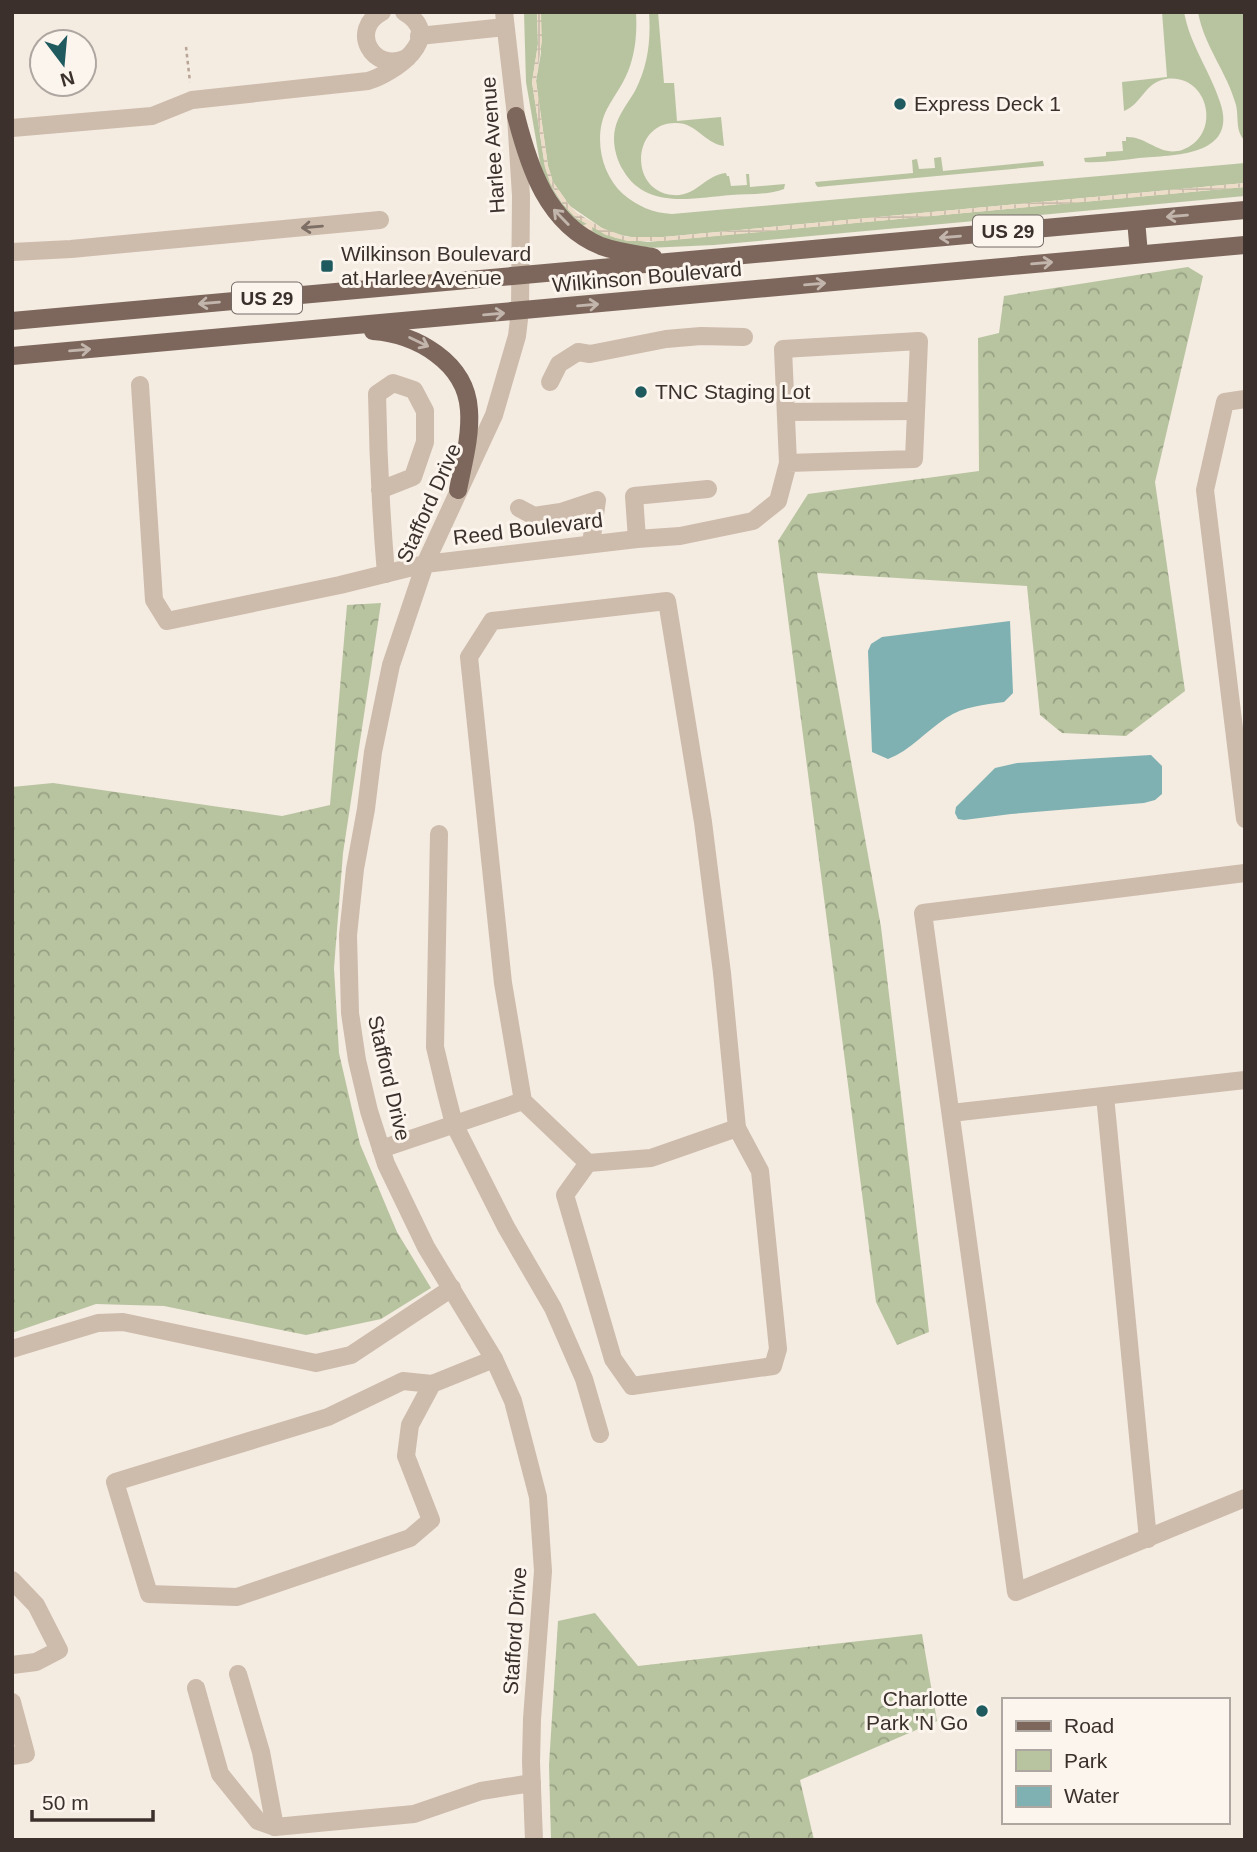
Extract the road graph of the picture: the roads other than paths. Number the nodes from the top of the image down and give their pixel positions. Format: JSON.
{"nodes":[{"id":1,"x":382,"y":12,"type":"edge"},
{"id":2,"x":405,"y":13,"type":"edge"},
{"id":3,"x":505,"y":20,"type":"edge"},
{"id":4,"x":419,"y":36,"type":"junction"},
{"id":5,"x":407,"y":58,"type":"junction"},
{"id":6,"x":516,"y":116,"type":"junction"},
{"id":7,"x":12,"y":128,"type":"edge"},
{"id":8,"x":1245,"y":209,"type":"edge"},
{"id":9,"x":380,"y":220,"type":"dead end"},
{"id":10,"x":1136,"y":220,"type":"junction"},
{"id":11,"x":1245,"y":244,"type":"edge"},
{"id":12,"x":12,"y":252,"type":"edge"},
{"id":13,"x":1139,"y":254,"type":"junction"},
{"id":14,"x":691,"y":261,"type":"junction"},
{"id":15,"x":521,"y":275,"type":"junction"},
{"id":16,"x":520,"y":311,"type":"junction"},
{"id":17,"x":12,"y":321,"type":"edge"},
{"id":18,"x":328,"y":328,"type":"junction"},
{"id":19,"x":744,"y":337,"type":"dead end"},
{"id":20,"x":12,"y":356,"type":"edge"},
{"id":21,"x":550,"y":382,"type":"dead end"},
{"id":22,"x":141,"y":385,"type":"dead end"},
{"id":23,"x":1245,"y":400,"type":"edge"},
{"id":24,"x":916,"y":411,"type":"junction"},
{"id":25,"x":786,"y":412,"type":"junction"},
{"id":26,"x":788,"y":463,"type":"junction"},
{"id":27,"x":708,"y":489,"type":"dead end"},
{"id":28,"x":458,"y":490,"type":"junction"},
{"id":29,"x":380,"y":491,"type":"junction"},
{"id":30,"x":519,"y":508,"type":"dead end"},
{"id":31,"x":637,"y":539,"type":"junction"},
{"id":32,"x":591,"y":544,"type":"junction"},
{"id":33,"x":425,"y":565,"type":"junction"},
{"id":34,"x":386,"y":574,"type":"junction"},
{"id":35,"x":1245,"y":819,"type":"edge"},
{"id":36,"x":439,"y":834,"type":"dead end"},
{"id":37,"x":1245,"y":873,"type":"edge"},
{"id":38,"x":1245,"y":1080,"type":"edge"},
{"id":39,"x":1105,"y":1096,"type":"junction"},
{"id":40,"x":523,"y":1101,"type":"junction"},
{"id":41,"x":951,"y":1113,"type":"junction"},
{"id":42,"x":454,"y":1124,"type":"junction"},
{"id":43,"x":737,"y":1128,"type":"junction"},
{"id":44,"x":381,"y":1149,"type":"junction"},
{"id":45,"x":588,"y":1163,"type":"junction"},
{"id":46,"x":452,"y":1288,"type":"junction"},
{"id":47,"x":12,"y":1349,"type":"edge"},
{"id":48,"x":494,"y":1359,"type":"junction"},
{"id":49,"x":432,"y":1384,"type":"junction"},
{"id":50,"x":600,"y":1434,"type":"dead end"},
{"id":51,"x":1245,"y":1498,"type":"edge"},
{"id":52,"x":1149,"y":1539,"type":"junction"},
{"id":53,"x":12,"y":1580,"type":"edge"},
{"id":54,"x":12,"y":1665,"type":"edge"},
{"id":55,"x":238,"y":1674,"type":"dead end"},
{"id":56,"x":196,"y":1688,"type":"dead end"},
{"id":57,"x":12,"y":1702,"type":"edge"},
{"id":58,"x":19,"y":1755,"type":"edge"},
{"id":59,"x":532,"y":1783,"type":"junction"},
{"id":60,"x":275,"y":1826,"type":"junction"},
{"id":61,"x":534,"y":1840,"type":"edge"}],
"edges":[{"from":1,"to":5,"type":"street"},
{"from":2,"to":4,"type":"street"},
{"from":3,"to":4,"type":"street"},
{"from":3,"to":6,"type":"street","name":"Harlee Avenue"},
{"from":4,"to":5,"type":"street"},
{"from":5,"to":7,"type":"street"},
{"from":14,"to":6,"type":"main road","one_way":true},
{"from":6,"to":15,"type":"street","name":"Harlee Avenue"},
{"from":8,"to":10,"type":"main road","name":"Wilkinson Boulevard","number":"US 29","one_way":true},
{"from":9,"to":12,"type":"street","one_way":true},
{"from":10,"to":13,"type":"main road"},
{"from":10,"to":14,"type":"main road","name":"Wilkinson Boulevard","number":"US 29","one_way":true},
{"from":11,"to":13,"type":"main road","name":"Wilkinson Boulevard","number":"US 29"},
{"from":16,"to":13,"type":"main road","name":"Wilkinson Boulevard","number":"US 29","one_way":true},
{"from":14,"to":15,"type":"main road","name":"Wilkinson Boulevard","number":"US 29"},
{"from":15,"to":16,"type":"street","name":"Stafford Drive"},
{"from":15,"to":17,"type":"main road","name":"Wilkinson Boulevard","number":"US 29","one_way":true},
{"from":18,"to":16,"type":"main road","name":"Wilkinson Boulevard","number":"US 29","one_way":true},
{"from":16,"to":28,"type":"street","name":"Stafford Drive"},
{"from":20,"to":18,"type":"main road","name":"Wilkinson Boulevard","number":"US 29","one_way":true},
{"from":18,"to":28,"type":"main road","one_way":true},
{"from":19,"to":21,"type":"street"},
{"from":22,"to":34,"type":"street","name":"Reed Boulevard"},
{"from":23,"to":35,"type":"street"},
{"from":24,"to":25,"type":"street"},
{"from":24,"to":25,"type":"street","name":"Reed Boulevard"},
{"from":24,"to":26,"type":"street"},
{"from":25,"to":26,"type":"street","name":"Reed Boulevard"},
{"from":26,"to":31,"type":"street","name":"Reed Boulevard"},
{"from":27,"to":31,"type":"street"},
{"from":28,"to":33,"type":"street","name":"Stafford Drive"},
{"from":29,"to":29,"type":"street"},
{"from":29,"to":34,"type":"street"},
{"from":30,"to":32,"type":"street"},
{"from":31,"to":32,"type":"street","name":"Reed Boulevard"},
{"from":32,"to":33,"type":"street","name":"Reed Boulevard"},
{"from":33,"to":34,"type":"street","name":"Reed Boulevard"},
{"from":33,"to":44,"type":"street","name":"Stafford Drive"},
{"from":36,"to":42,"type":"street"},
{"from":37,"to":41,"type":"street"},
{"from":38,"to":39,"type":"street"},
{"from":39,"to":41,"type":"street"},
{"from":39,"to":52,"type":"street"},
{"from":40,"to":42,"type":"street"},
{"from":40,"to":43,"type":"street"},
{"from":40,"to":45,"type":"street"},
{"from":41,"to":52,"type":"street"},
{"from":42,"to":44,"type":"street"},
{"from":42,"to":50,"type":"street"},
{"from":43,"to":45,"type":"street"},
{"from":43,"to":45,"type":"street"},
{"from":44,"to":46,"type":"street","name":"Stafford Drive"},
{"from":46,"to":47,"type":"street"},
{"from":46,"to":48,"type":"street","name":"Stafford Drive"},
{"from":48,"to":49,"type":"street"},
{"from":48,"to":59,"type":"street","name":"Stafford Drive"},
{"from":49,"to":49,"type":"street"},
{"from":51,"to":52,"type":"street"},
{"from":53,"to":54,"type":"street"},
{"from":55,"to":60,"type":"street"},
{"from":56,"to":60,"type":"street"},
{"from":57,"to":58,"type":"street"},
{"from":59,"to":60,"type":"street"},
{"from":59,"to":61,"type":"street","name":"Stafford Drive"}]}
